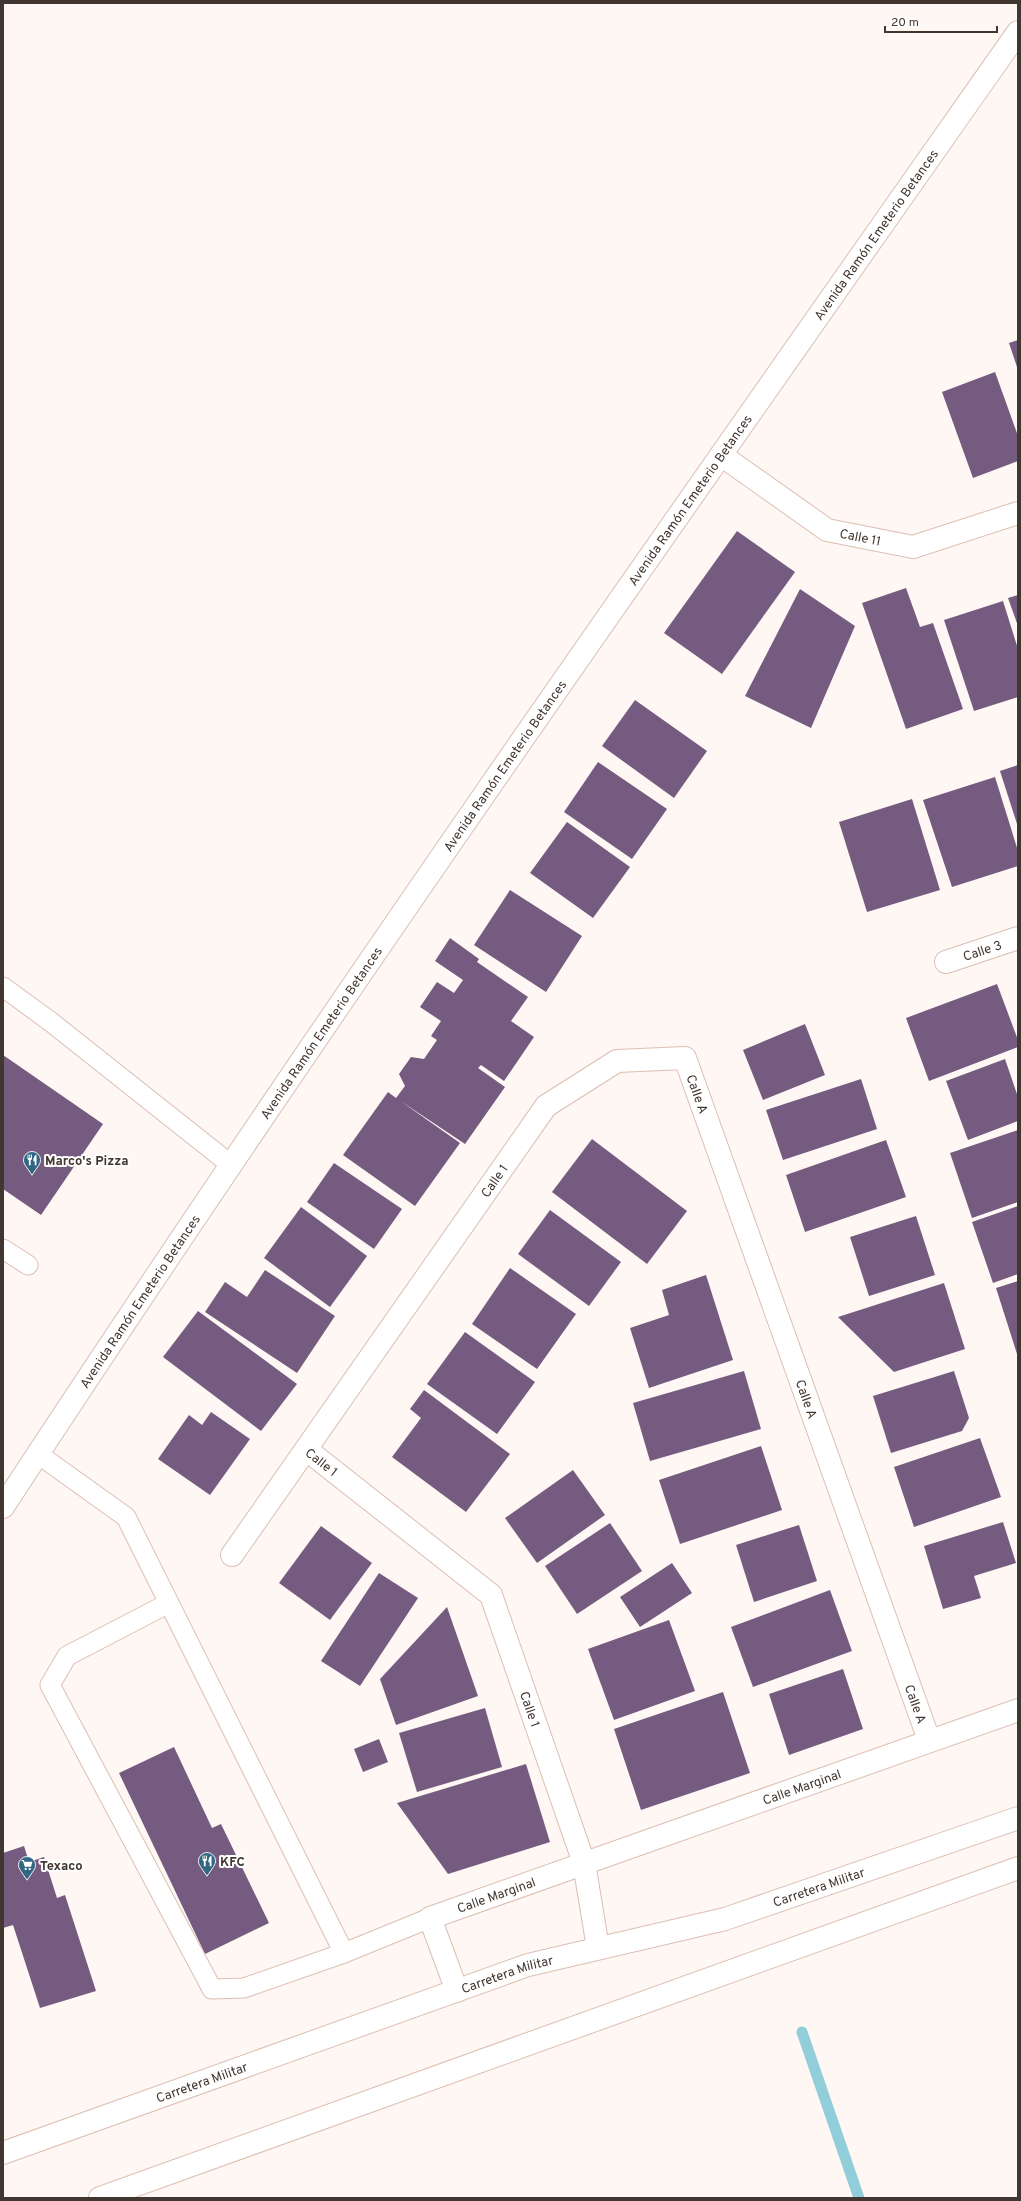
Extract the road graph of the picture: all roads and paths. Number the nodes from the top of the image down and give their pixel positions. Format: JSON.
{"nodes":[{"id":1,"x":1018,"y":32,"type":"edge"},
{"id":2,"x":721,"y":455,"type":"junction"},
{"id":3,"x":1018,"y":513,"type":"edge"},
{"id":4,"x":1018,"y":938,"type":"edge"},
{"id":5,"x":946,"y":962,"type":"dead end"},
{"id":6,"x":3,"y":987,"type":"edge"},
{"id":7,"x":617,"y":1061,"type":"joint"},
{"id":8,"x":230,"y":1164,"type":"junction"},
{"id":9,"x":3,"y":1248,"type":"edge"},
{"id":10,"x":28,"y":1265,"type":"dead end"},
{"id":11,"x":307,"y":1450,"type":"junction"},
{"id":12,"x":38,"y":1454,"type":"junction"},
{"id":13,"x":3,"y":1507,"type":"edge"},
{"id":14,"x":232,"y":1555,"type":"dead end"},
{"id":15,"x":169,"y":1603,"type":"junction"},
{"id":16,"x":1018,"y":1710,"type":"edge"},
{"id":17,"x":929,"y":1740,"type":"junction"},
{"id":18,"x":1018,"y":1818,"type":"edge"},
{"id":19,"x":584,"y":1863,"type":"junction"},
{"id":20,"x":1018,"y":1868,"type":"edge"},
{"id":21,"x":430,"y":1918,"type":"junction"},
{"id":22,"x":598,"y":1948,"type":"junction"},
{"id":23,"x":344,"y":1953,"type":"junction"},
{"id":24,"x":457,"y":1991,"type":"junction"},
{"id":25,"x":3,"y":2154,"type":"edge"},
{"id":26,"x":100,"y":2198,"type":"edge"}],
"edges":[{"from":1,"to":2,"type":"street","name":"Avenida Ramón Emeterio Betances"},
{"from":2,"to":3,"type":"street","name":"Calle 11"},
{"from":2,"to":8,"type":"street","name":"Avenida Ramón Emeterio Betances"},
{"from":4,"to":5,"type":"street","name":"Calle 3"},
{"from":6,"to":8,"type":"lane"},
{"from":7,"to":11,"type":"street","name":"Calle 1"},
{"from":7,"to":17,"type":"street","name":"Calle A"},
{"from":8,"to":12,"type":"street","name":"Avenida Ramón Emeterio Betances"},
{"from":9,"to":10,"type":"lane"},
{"from":11,"to":14,"type":"street"},
{"from":11,"to":19,"type":"street","name":"Calle 1"},
{"from":12,"to":13,"type":"street","name":"Avenida Ramón Emeterio Betances"},
{"from":12,"to":15,"type":"lane"},
{"from":15,"to":23,"type":"lane"},
{"from":15,"to":23,"type":"lane"},
{"from":16,"to":17,"type":"street","name":"Calle Marginal"},
{"from":17,"to":19,"type":"street","name":"Calle Marginal"},
{"from":18,"to":22,"type":"street","name":"Carretera Militar"},
{"from":19,"to":21,"type":"street","name":"Calle Marginal"},
{"from":19,"to":22,"type":"street"},
{"from":20,"to":26,"type":"street"},
{"from":21,"to":23,"type":"lane"},
{"from":21,"to":24,"type":"street"},
{"from":22,"to":24,"type":"street","name":"Carretera Militar"},
{"from":24,"to":25,"type":"street","name":"Carretera Militar"}]}
